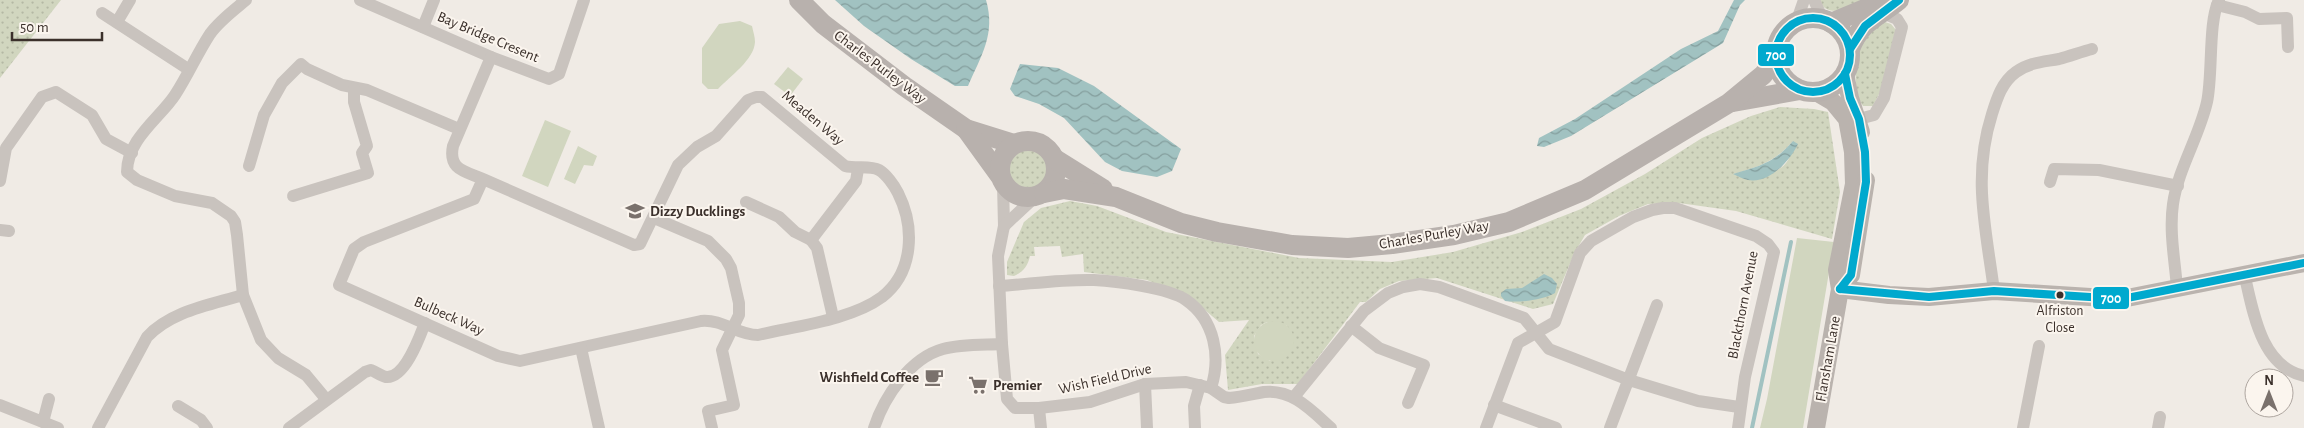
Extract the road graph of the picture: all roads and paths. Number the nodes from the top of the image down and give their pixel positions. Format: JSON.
{"nodes":[{"id":1,"x":130,"y":0,"type":"edge"},
{"id":2,"x":246,"y":0,"type":"edge"},
{"id":3,"x":360,"y":0,"type":"edge"},
{"id":4,"x":434,"y":0,"type":"edge"},
{"id":5,"x":584,"y":0,"type":"edge"},
{"id":6,"x":799,"y":0,"type":"edge"},
{"id":7,"x":1804,"y":0,"type":"edge"},
{"id":8,"x":1814,"y":0,"type":"edge"},
{"id":9,"x":1899,"y":0,"type":"edge"},
{"id":10,"x":2218,"y":3,"type":"edge"},
{"id":11,"x":1881,"y":7,"type":"edge"},
{"id":12,"x":102,"y":13,"type":"dead end"},
{"id":13,"x":1827,"y":21,"type":"junction"},
{"id":14,"x":117,"y":22,"type":"junction"},
{"id":15,"x":1796,"y":23,"type":"junction"},
{"id":16,"x":424,"y":27,"type":"junction"},
{"id":17,"x":2288,"y":47,"type":"dead end"},
{"id":18,"x":1850,"y":49,"type":"junction"},
{"id":19,"x":2092,"y":49,"type":"dead end"},
{"id":20,"x":491,"y":57,"type":"junction"},
{"id":21,"x":1776,"y":59,"type":"junction"},
{"id":22,"x":188,"y":69,"type":"junction"},
{"id":23,"x":1845,"y":74,"type":"junction"},
{"id":24,"x":354,"y":89,"type":"junction"},
{"id":25,"x":1808,"y":91,"type":"junction"},
{"id":26,"x":1729,"y":103,"type":"junction"},
{"id":27,"x":1859,"y":120,"type":"junction"},
{"id":28,"x":459,"y":129,"type":"junction"},
{"id":29,"x":966,"y":130,"type":"junction"},
{"id":30,"x":1014,"y":144,"type":"junction"},
{"id":31,"x":132,"y":153,"type":"junction"},
{"id":32,"x":1055,"y":159,"type":"junction"},
{"id":33,"x":249,"y":166,"type":"dead end"},
{"id":34,"x":858,"y":169,"type":"junction"},
{"id":35,"x":483,"y":179,"type":"junction"},
{"id":36,"x":1002,"y":180,"type":"junction"},
{"id":37,"x":0,"y":181,"type":"edge"},
{"id":38,"x":2050,"y":182,"type":"dead end"},
{"id":39,"x":2178,"y":186,"type":"junction"},
{"id":40,"x":1040,"y":195,"type":"junction"},
{"id":41,"x":293,"y":196,"type":"dead end"},
{"id":42,"x":1116,"y":197,"type":"junction"},
{"id":43,"x":746,"y":202,"type":"dead end"},
{"id":44,"x":654,"y":218,"type":"junction"},
{"id":45,"x":1004,"y":226,"type":"junction"},
{"id":46,"x":811,"y":240,"type":"junction"},
{"id":47,"x":2304,"y":263,"type":"edge"},
{"id":48,"x":2244,"y":274,"type":"junction"},
{"id":49,"x":999,"y":286,"type":"junction"},
{"id":50,"x":2177,"y":288,"type":"junction"},
{"id":51,"x":1840,"y":289,"type":"junction"},
{"id":52,"x":1994,"y":291,"type":"junction"},
{"id":53,"x":243,"y":295,"type":"junction"},
{"id":54,"x":1657,"y":305,"type":"dead end"},
{"id":55,"x":834,"y":317,"type":"junction"},
{"id":56,"x":425,"y":323,"type":"junction"},
{"id":57,"x":1351,"y":326,"type":"junction"},
{"id":58,"x":733,"y":329,"type":"junction"},
{"id":59,"x":1537,"y":333,"type":"junction"},
{"id":60,"x":1002,"y":344,"type":"junction"},
{"id":61,"x":2039,"y":346,"type":"dead end"},
{"id":62,"x":581,"y":348,"type":"junction"},
{"id":63,"x":2304,"y":376,"type":"edge"},
{"id":64,"x":1629,"y":380,"type":"junction"},
{"id":65,"x":1144,"y":384,"type":"junction"},
{"id":66,"x":1206,"y":386,"type":"junction"},
{"id":67,"x":1294,"y":397,"type":"junction"},
{"id":68,"x":49,"y":399,"type":"dead end"},
{"id":69,"x":326,"y":399,"type":"junction"},
{"id":70,"x":1408,"y":403,"type":"dead end"},
{"id":71,"x":0,"y":405,"type":"edge"},
{"id":72,"x":1494,"y":405,"type":"junction"},
{"id":73,"x":178,"y":406,"type":"dead end"},
{"id":74,"x":1739,"y":407,"type":"junction"},
{"id":75,"x":1039,"y":408,"type":"junction"},
{"id":76,"x":43,"y":422,"type":"junction"},
{"id":77,"x":58,"y":428,"type":"edge"},
{"id":78,"x":98,"y":428,"type":"edge"},
{"id":79,"x":207,"y":428,"type":"edge"},
{"id":80,"x":289,"y":428,"type":"edge"},
{"id":81,"x":599,"y":428,"type":"edge"},
{"id":82,"x":712,"y":428,"type":"edge"},
{"id":83,"x":874,"y":428,"type":"edge"},
{"id":84,"x":1041,"y":428,"type":"edge"},
{"id":85,"x":1147,"y":428,"type":"edge"},
{"id":86,"x":1194,"y":428,"type":"edge"},
{"id":87,"x":1332,"y":428,"type":"edge"},
{"id":88,"x":1486,"y":428,"type":"edge"},
{"id":89,"x":1556,"y":428,"type":"edge"},
{"id":90,"x":1610,"y":428,"type":"edge"},
{"id":91,"x":1738,"y":428,"type":"edge"},
{"id":92,"x":1816,"y":428,"type":"edge"},
{"id":93,"x":2023,"y":428,"type":"edge"}],
"edges":[{"from":1,"to":14,"type":"street"},
{"from":2,"to":22,"type":"street"},
{"from":3,"to":16,"type":"street","name":"Bay Bridge Cresent"},
{"from":4,"to":16,"type":"street"},
{"from":5,"to":20,"type":"street","name":"Bay Bridge Cresent"},
{"from":6,"to":29,"type":"main road","name":"Charles Purley Way"},
{"from":7,"to":15,"type":"street"},
{"from":8,"to":13,"type":"street"},
{"from":9,"to":11,"type":"main road"},
{"from":10,"to":17,"type":"street"},
{"from":10,"to":39,"type":"street"},
{"from":11,"to":13,"type":"main road"},
{"from":11,"to":18,"type":"main road"},
{"from":11,"to":27,"type":"street"},
{"from":12,"to":14,"type":"street"},
{"from":13,"to":15,"type":"main road"},
{"from":13,"to":18,"type":"main road"},
{"from":14,"to":22,"type":"street"},
{"from":15,"to":21,"type":"main road"},
{"from":16,"to":20,"type":"street","name":"Bay Bridge Cresent"},
{"from":18,"to":23,"type":"main road"},
{"from":19,"to":52,"type":"street"},
{"from":20,"to":28,"type":"street","name":"Meaden Way"},
{"from":21,"to":25,"type":"main road"},
{"from":21,"to":26,"type":"main road","name":"Charles Purley Way"},
{"from":22,"to":31,"type":"street"},
{"from":23,"to":25,"type":"main road"},
{"from":23,"to":27,"type":"main road","name":"Flansham Lane"},
{"from":24,"to":28,"type":"street"},
{"from":24,"to":33,"type":"street"},
{"from":24,"to":41,"type":"street"},
{"from":25,"to":26,"type":"main road","name":"Charles Purley Way"},
{"from":25,"to":51,"type":"main road","name":"Flansham Lane"},
{"from":26,"to":42,"type":"main road","name":"Charles Purley Way"},
{"from":27,"to":51,"type":"main road","name":"Flansham Lane"},
{"from":28,"to":35,"type":"street","name":"Meaden Way"},
{"from":29,"to":30,"type":"main road","name":"Charles Purley Way"},
{"from":29,"to":36,"type":"main road","name":"Charles Purley Way"},
{"from":30,"to":32,"type":"main road"},
{"from":30,"to":36,"type":"main road"},
{"from":31,"to":37,"type":"street"},
{"from":31,"to":53,"type":"street"},
{"from":32,"to":40,"type":"main road"},
{"from":32,"to":42,"type":"main road","name":"Charles Purley Way"},
{"from":34,"to":44,"type":"street","name":"Meaden Way"},
{"from":34,"to":46,"type":"street"},
{"from":34,"to":55,"type":"street","name":"Meaden Way"},
{"from":35,"to":44,"type":"street","name":"Meaden Way"},
{"from":35,"to":56,"type":"street","name":"Bulbeck Way"},
{"from":36,"to":40,"type":"main road"},
{"from":36,"to":45,"type":"street","name":"Wish Field Drive"},
{"from":38,"to":39,"type":"street"},
{"from":39,"to":50,"type":"street"},
{"from":40,"to":42,"type":"main road","name":"Charles Purley Way"},
{"from":40,"to":45,"type":"street"},
{"from":43,"to":46,"type":"street"},
{"from":44,"to":58,"type":"street"},
{"from":45,"to":49,"type":"street","name":"Wish Field Drive"},
{"from":46,"to":55,"type":"street"},
{"from":47,"to":48,"type":"main road"},
{"from":48,"to":50,"type":"main road"},
{"from":48,"to":63,"type":"street"},
{"from":49,"to":60,"type":"street","name":"Wish Field Drive"},
{"from":49,"to":66,"type":"street"},
{"from":50,"to":52,"type":"main road"},
{"from":51,"to":52,"type":"main road"},
{"from":51,"to":92,"type":"main road","name":"Flansham Lane"},
{"from":53,"to":69,"type":"street"},
{"from":53,"to":78,"type":"street"},
{"from":54,"to":64,"type":"street"},
{"from":55,"to":58,"type":"street","name":"Meaden Way"},
{"from":56,"to":62,"type":"street","name":"Bulbeck Way"},
{"from":56,"to":69,"type":"street"},
{"from":57,"to":59,"type":"street"},
{"from":57,"to":67,"type":"street"},
{"from":57,"to":70,"type":"street"},
{"from":58,"to":62,"type":"street","name":"Bulbeck Way"},
{"from":58,"to":82,"type":"street"},
{"from":59,"to":64,"type":"street"},
{"from":59,"to":72,"type":"street"},
{"from":59,"to":74,"type":"street","name":"Blackthorn Avenue"},
{"from":60,"to":75,"type":"street","name":"Wish Field Drive"},
{"from":60,"to":83,"type":"street"},
{"from":61,"to":93,"type":"street"},
{"from":62,"to":81,"type":"street"},
{"from":64,"to":74,"type":"street"},
{"from":64,"to":90,"type":"street"},
{"from":65,"to":66,"type":"street","name":"Wish Field Drive"},
{"from":65,"to":75,"type":"street","name":"Wish Field Drive"},
{"from":65,"to":85,"type":"street"},
{"from":66,"to":67,"type":"street","name":"Wish Field Drive"},
{"from":66,"to":86,"type":"street"},
{"from":67,"to":87,"type":"street"},
{"from":68,"to":76,"type":"street"},
{"from":69,"to":80,"type":"street"},
{"from":71,"to":76,"type":"street"},
{"from":72,"to":88,"type":"street"},
{"from":72,"to":89,"type":"street"},
{"from":73,"to":79,"type":"street"},
{"from":74,"to":91,"type":"street","name":"Blackthorn Avenue"},
{"from":75,"to":84,"type":"street"},
{"from":76,"to":77,"type":"street"}]}
